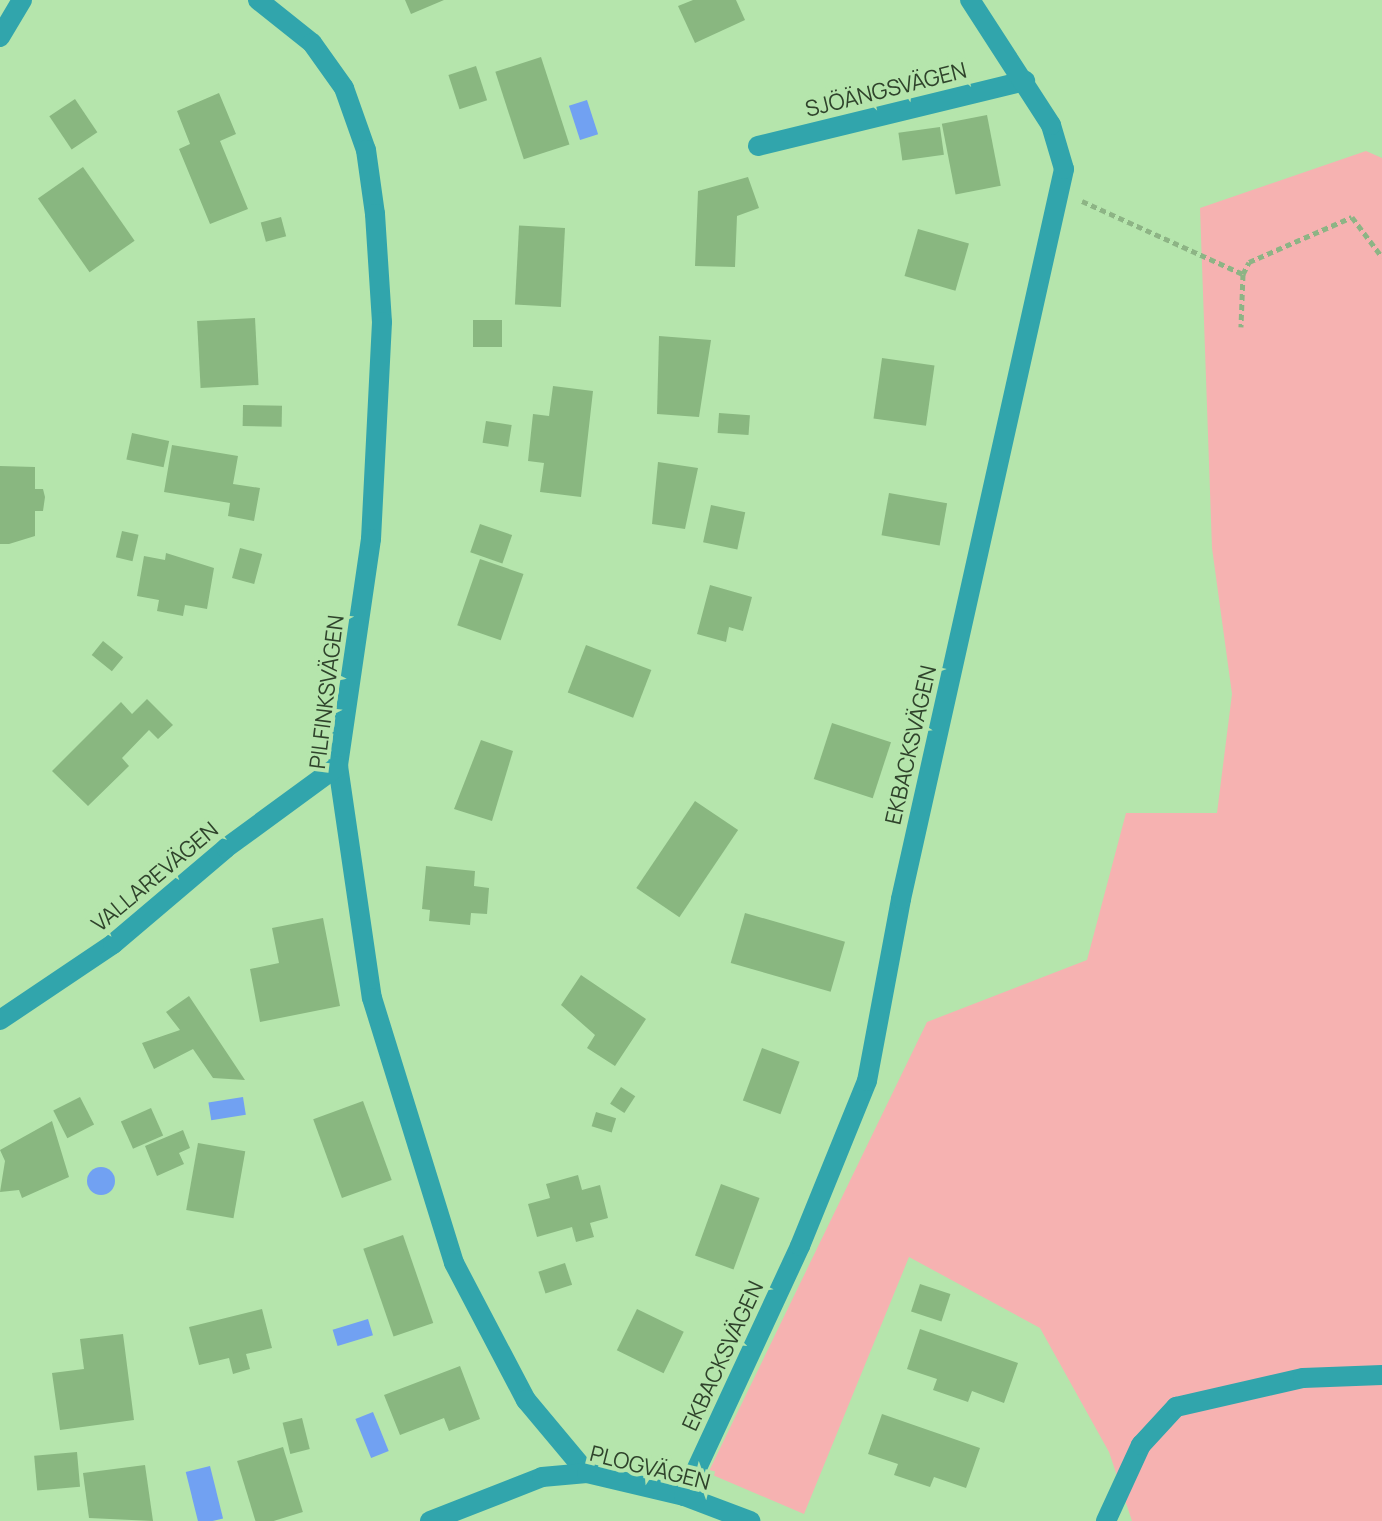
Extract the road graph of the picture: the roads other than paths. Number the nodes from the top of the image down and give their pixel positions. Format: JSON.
{"nodes":[{"id":1,"x":22,"y":0,"type":"edge"},
{"id":2,"x":258,"y":0,"type":"edge"},
{"id":3,"x":970,"y":0,"type":"edge"},
{"id":4,"x":0,"y":37,"type":"edge"},
{"id":5,"x":1025,"y":81,"type":"junction"},
{"id":6,"x":758,"y":146,"type":"dead end"},
{"id":7,"x":338,"y":766,"type":"junction"},
{"id":8,"x":0,"y":1020,"type":"edge"},
{"id":9,"x":1382,"y":1375,"type":"edge"},
{"id":10,"x":587,"y":1473,"type":"junction"},
{"id":11,"x":684,"y":1496,"type":"junction"},
{"id":12,"x":722,"y":1516,"type":"edge"},
{"id":13,"x":430,"y":1521,"type":"edge"},
{"id":14,"x":750,"y":1521,"type":"edge"},
{"id":15,"x":1106,"y":1521,"type":"edge"}],
"edges":[{"from":1,"to":4,"type":"street"},
{"from":2,"to":7,"type":"street","name":"PILFINKSVÄGEN"},
{"from":3,"to":5,"type":"street","name":"EKBACKSVÄGEN"},
{"from":5,"to":6,"type":"street","name":"SJÖÄNGSVÄGEN"},
{"from":5,"to":11,"type":"street","name":"EKBACKSVÄGEN"},
{"from":7,"to":8,"type":"street","name":"VALLAREVÄGEN"},
{"from":7,"to":10,"type":"street","name":"PILFINKSVÄGEN"},
{"from":9,"to":15,"type":"street"},
{"from":10,"to":11,"type":"street","name":"PLOGVÄGEN"},
{"from":10,"to":13,"type":"street","name":"PLOGVÄGEN"},
{"from":11,"to":12,"type":"street","name":"PLOGVÄGEN"},
{"from":12,"to":14,"type":"street","name":"PLOGVÄGEN"}]}
